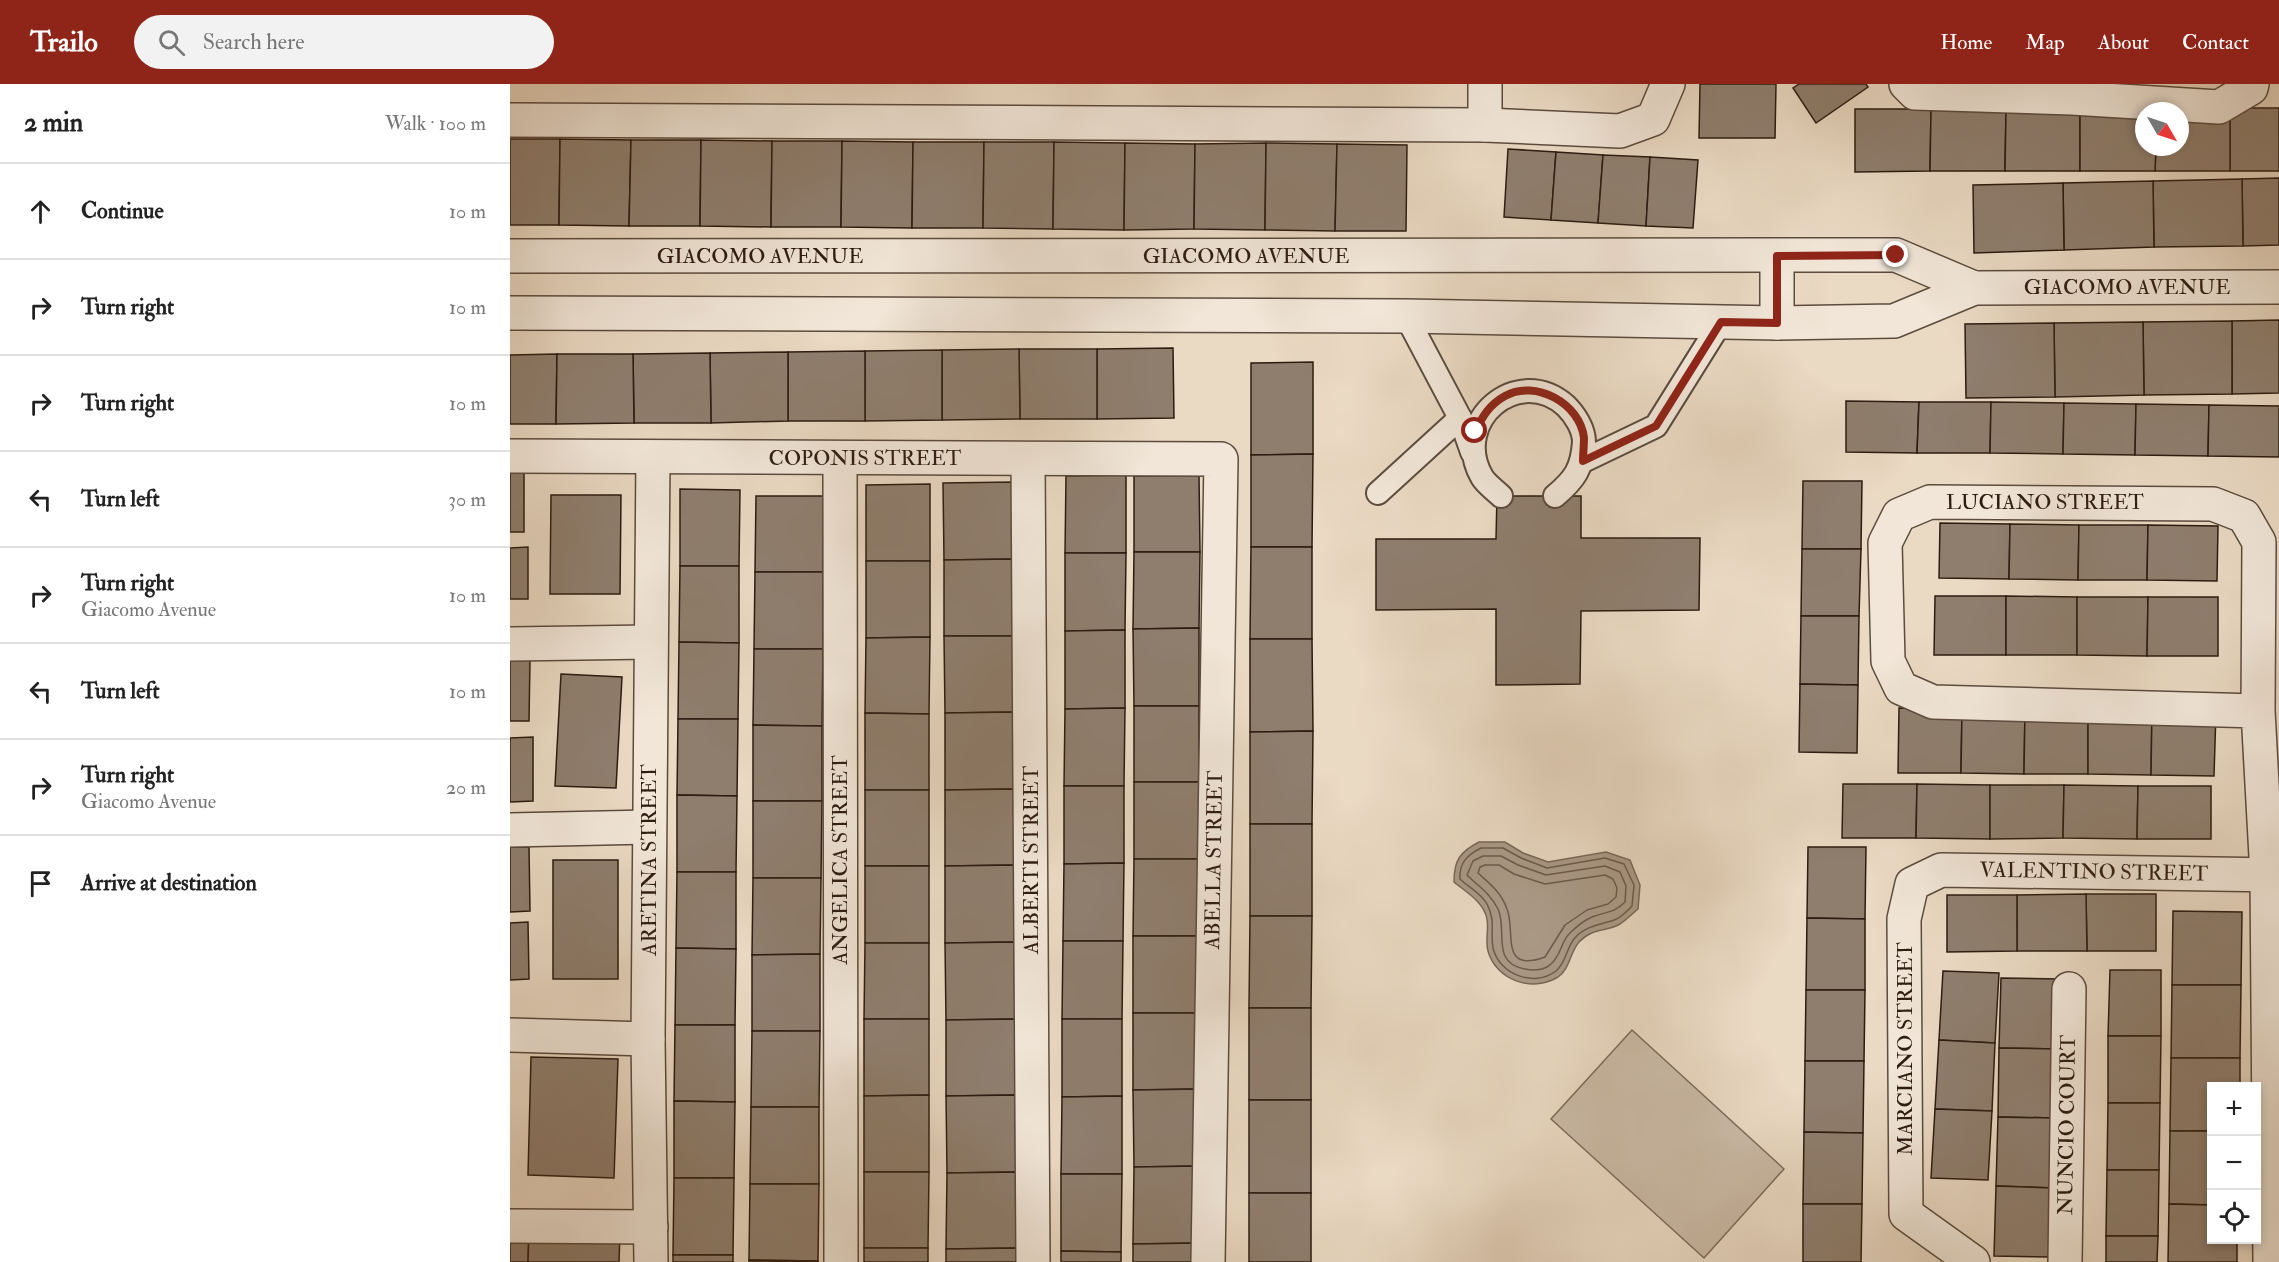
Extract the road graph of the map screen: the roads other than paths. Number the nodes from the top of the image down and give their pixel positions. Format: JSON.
{"nodes":[{"id":1,"x":1485,"y":84,"type":"edge"},
{"id":2,"x":1668,"y":84,"type":"edge"},
{"id":3,"x":1905,"y":84,"type":"edge"},
{"id":4,"x":2252,"y":84,"type":"edge"},
{"id":5,"x":2072,"y":91,"type":"edge"},
{"id":6,"x":510,"y":120,"type":"edge"},
{"id":7,"x":1485,"y":125,"type":"junction"},
{"id":8,"x":510,"y":256,"type":"edge"},
{"id":9,"x":1777,"y":256,"type":"junction"},
{"id":10,"x":2279,"y":287,"type":"edge"},
{"id":11,"x":1974,"y":288,"type":"junction"},
{"id":12,"x":510,"y":313,"type":"edge"},
{"id":13,"x":1406,"y":316,"type":"junction"},
{"id":14,"x":1721,"y":322,"type":"junction"},
{"id":15,"x":1777,"y":323,"type":"junction"},
{"id":16,"x":1460,"y":418,"type":"junction"},
{"id":17,"x":510,"y":456,"type":"edge"},
{"id":18,"x":1473,"y":456,"type":"junction"},
{"id":19,"x":652,"y":458,"type":"junction"},
{"id":20,"x":840,"y":459,"type":"junction"},
{"id":21,"x":1028,"y":459,"type":"junction"},
{"id":22,"x":1221,"y":459,"type":"joint"},
{"id":23,"x":1583,"y":461,"type":"junction"},
{"id":24,"x":1378,"y":493,"type":"dead end"},
{"id":25,"x":1501,"y":496,"type":"dead end"},
{"id":26,"x":1555,"y":496,"type":"dead end"},
{"id":27,"x":651,"y":642,"type":"junction"},
{"id":28,"x":510,"y":644,"type":"edge"},
{"id":29,"x":2258,"y":711,"type":"junction"},
{"id":30,"x":649,"y":827,"type":"junction"},
{"id":31,"x":510,"y":831,"type":"edge"},
{"id":32,"x":2273,"y":875,"type":"edge"},
{"id":33,"x":1912,"y":884,"type":"joint"},
{"id":34,"x":2069,"y":988,"type":"dead end"},
{"id":35,"x":510,"y":1035,"type":"edge"},
{"id":36,"x":648,"y":1039,"type":"junction"},
{"id":37,"x":510,"y":1226,"type":"edge"},
{"id":38,"x":651,"y":1227,"type":"junction"},
{"id":39,"x":651,"y":1262,"type":"edge"},
{"id":40,"x":841,"y":1262,"type":"edge"},
{"id":41,"x":1033,"y":1262,"type":"edge"},
{"id":42,"x":1208,"y":1262,"type":"edge"},
{"id":43,"x":1973,"y":1262,"type":"edge"},
{"id":44,"x":2065,"y":1262,"type":"edge"},
{"id":45,"x":2270,"y":1262,"type":"edge"}],
"edges":[{"from":1,"to":7,"type":"street"},
{"from":2,"to":7,"type":"street"},
{"from":3,"to":5,"type":"street"},
{"from":4,"to":5,"type":"street"},
{"from":6,"to":7,"type":"street"},
{"from":8,"to":9,"type":"street","name":"GIACOMO AVENUE"},
{"from":9,"to":11,"type":"street","name":"GIACOMO AVENUE"},
{"from":9,"to":15,"type":"street"},
{"from":10,"to":11,"type":"street","name":"GIACOMO AVENUE"},
{"from":11,"to":15,"type":"street","name":"GIACOMO AVENUE"},
{"from":12,"to":13,"type":"street","name":"GIACOMO AVENUE"},
{"from":13,"to":14,"type":"street","name":"GIACOMO AVENUE"},
{"from":13,"to":16,"type":"lane"},
{"from":14,"to":15,"type":"street","name":"GIACOMO AVENUE"},
{"from":14,"to":23,"type":"lane"},
{"from":16,"to":18,"type":"lane"},
{"from":16,"to":24,"type":"lane"},
{"from":17,"to":19,"type":"street","name":"COPONIS STREET"},
{"from":18,"to":23,"type":"lane"},
{"from":18,"to":25,"type":"lane"},
{"from":19,"to":20,"type":"street","name":"COPONIS STREET"},
{"from":19,"to":27,"type":"street","name":"ARETINA STREET"},
{"from":20,"to":21,"type":"street","name":"COPONIS STREET"},
{"from":20,"to":40,"type":"street","name":"ANGELICA STREET"},
{"from":21,"to":22,"type":"street","name":"COPONIS STREET"},
{"from":21,"to":41,"type":"street","name":"ALBERTI STREET"},
{"from":22,"to":42,"type":"street","name":"ABELLA STREET"},
{"from":23,"to":26,"type":"lane"},
{"from":27,"to":28,"type":"street"},
{"from":27,"to":30,"type":"street","name":"ARETINA STREET"},
{"from":29,"to":29,"type":"street","name":"LUCIANO STREET"},
{"from":29,"to":32,"type":"street","name":"LUCIANO STREET"},
{"from":30,"to":31,"type":"street"},
{"from":30,"to":36,"type":"street","name":"ARETINA STREET"},
{"from":32,"to":33,"type":"street","name":"VALENTINO STREET"},
{"from":32,"to":45,"type":"street","name":"LUCIANO STREET"},
{"from":33,"to":43,"type":"street","name":"MARCIANO STREET"},
{"from":34,"to":44,"type":"street","name":"NUNCIO COURT"},
{"from":35,"to":36,"type":"street"},
{"from":36,"to":38,"type":"street","name":"ARETINA STREET"},
{"from":37,"to":38,"type":"street"},
{"from":38,"to":39,"type":"street","name":"ARETINA STREET"}]}
